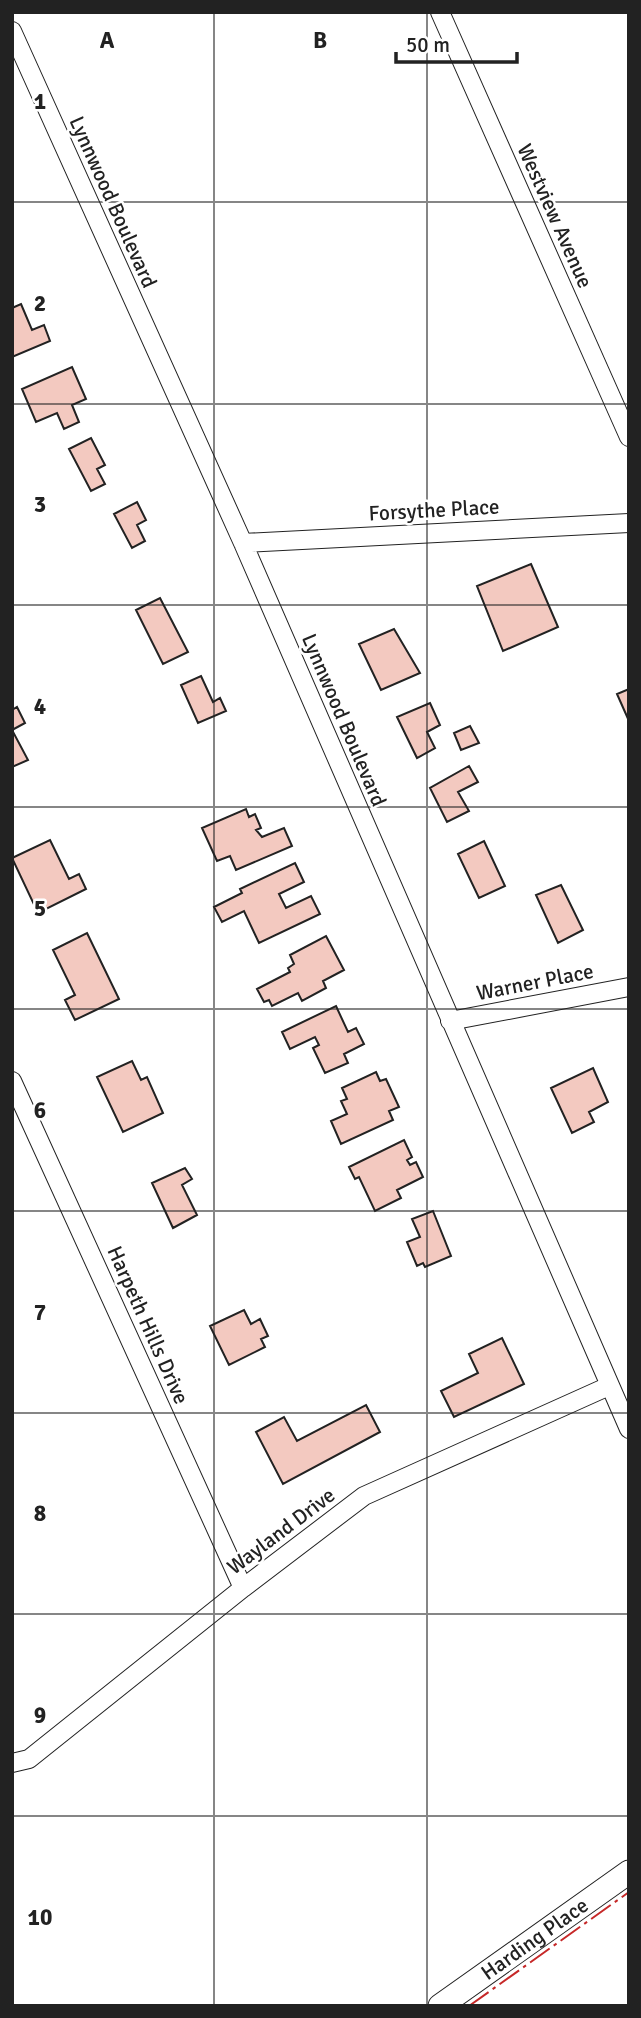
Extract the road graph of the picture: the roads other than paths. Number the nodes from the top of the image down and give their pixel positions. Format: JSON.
{"nodes":[{"id":1,"x":440,"y":12,"type":"edge"},
{"id":2,"x":12,"y":32,"type":"edge"},
{"id":3,"x":629,"y":437,"type":"edge"},
{"id":4,"x":629,"y":523,"type":"edge"},
{"id":5,"x":243,"y":543,"type":"junction"},
{"id":6,"x":629,"y":987,"type":"edge"},
{"id":7,"x":450,"y":1021,"type":"junction"},
{"id":8,"x":12,"y":1081,"type":"edge"},
{"id":9,"x":610,"y":1386,"type":"junction"},
{"id":10,"x":629,"y":1429,"type":"edge"},
{"id":11,"x":243,"y":1588,"type":"junction"},
{"id":12,"x":12,"y":1763,"type":"edge"},
{"id":13,"x":629,"y":1872,"type":"edge"},
{"id":14,"x":440,"y":2006,"type":"edge"}],
"edges":[{"from":1,"to":3,"type":"street","name":"Westview Avenue"},
{"from":2,"to":5,"type":"street","name":"Lynnwood Boulevard"},
{"from":4,"to":5,"type":"street","name":"Forsythe Place"},
{"from":5,"to":7,"type":"street","name":"Lynnwood Boulevard"},
{"from":6,"to":7,"type":"street","name":"Warner Place"},
{"from":7,"to":9,"type":"street","name":"Lynnwood Boulevard"},
{"from":8,"to":11,"type":"street","name":"Harpeth Hills Drive"},
{"from":9,"to":10,"type":"street","name":"Lynnwood Boulevard"},
{"from":9,"to":11,"type":"street","name":"Wayland Drive"},
{"from":11,"to":12,"type":"street","name":"Wayland Drive"},
{"from":13,"to":14,"type":"main road","name":"Harding Place"}]}
